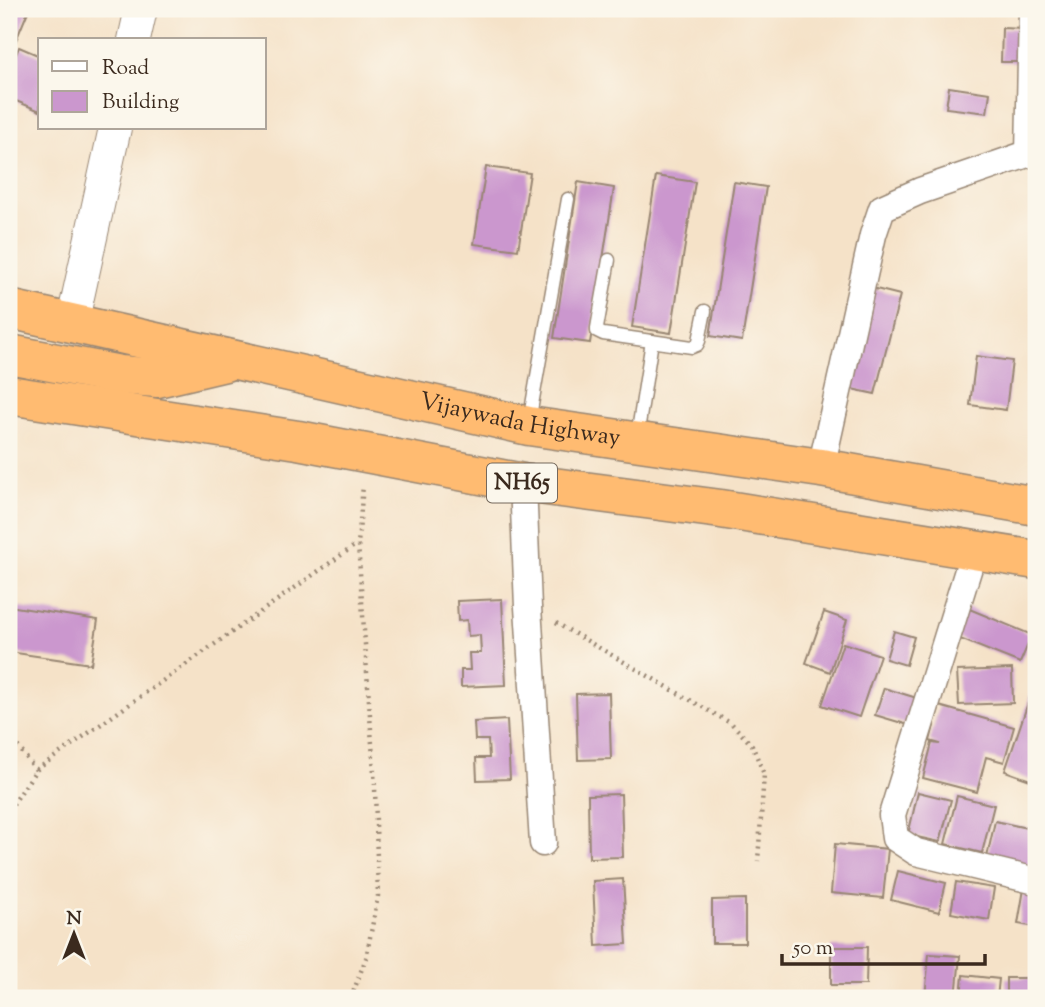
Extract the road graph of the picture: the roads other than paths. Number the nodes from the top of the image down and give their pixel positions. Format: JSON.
{"nodes":[{"id":1,"x":141,"y":9,"type":"edge"},
{"id":2,"x":1032,"y":9,"type":"edge"},
{"id":3,"x":134,"y":38,"type":"edge"},
{"id":4,"x":115,"y":130,"type":"edge"},
{"id":5,"x":1033,"y":152,"type":"edge"},
{"id":6,"x":568,"y":200,"type":"dead end"},
{"id":7,"x":609,"y":260,"type":"dead end"},
{"id":8,"x":9,"y":309,"type":"edge"},
{"id":9,"x":705,"y":311,"type":"dead end"},
{"id":10,"x":72,"y":324,"type":"junction"},
{"id":11,"x":652,"y":341,"type":"junction"},
{"id":12,"x":9,"y":354,"type":"edge"},
{"id":13,"x":233,"y":360,"type":"junction"},
{"id":14,"x":9,"y":395,"type":"edge"},
{"id":15,"x":528,"y":426,"type":"junction"},
{"id":16,"x":636,"y":442,"type":"junction"},
{"id":17,"x":729,"y":456,"type":"junction"},
{"id":18,"x":821,"y":468,"type":"junction"},
{"id":19,"x":523,"y":483,"type":"junction"},
{"id":20,"x":1036,"y":506,"type":"edge"},
{"id":21,"x":721,"y":509,"type":"junction"},
{"id":22,"x":974,"y":551,"type":"junction"},
{"id":23,"x":1036,"y":561,"type":"edge"},
{"id":24,"x":543,"y":843,"type":"dead end"},
{"id":25,"x":1036,"y":881,"type":"edge"}],
"edges":[{"from":1,"to":3,"type":"street"},
{"from":2,"to":5,"type":"street"},
{"from":4,"to":10,"type":"street"},
{"from":5,"to":18,"type":"street"},
{"from":6,"to":15,"type":"lane"},
{"from":7,"to":11,"type":"lane"},
{"from":8,"to":10,"type":"highway","name":"Vijaywada Highway","number":"NH65"},
{"from":9,"to":11,"type":"lane"},
{"from":10,"to":13,"type":"highway","name":"Vijaywada Highway","number":"NH65"},
{"from":11,"to":16,"type":"lane"},
{"from":12,"to":13,"type":"highway"},
{"from":13,"to":15,"type":"highway","name":"Vijaywada Highway","number":"NH65"},
{"from":14,"to":19,"type":"highway","number":"NH65"},
{"from":15,"to":16,"type":"highway","name":"Vijaywada Highway","number":"NH65"},
{"from":16,"to":17,"type":"highway","name":"Vijaywada Highway","number":"NH65"},
{"from":17,"to":18,"type":"highway","name":"Vijaywada Highway","number":"NH65"},
{"from":17,"to":21,"type":"highway"},
{"from":18,"to":20,"type":"highway","name":"Vijaywada Highway","number":"NH65"},
{"from":19,"to":21,"type":"highway","number":"NH65"},
{"from":19,"to":24,"type":"street"},
{"from":21,"to":22,"type":"highway","number":"NH65"},
{"from":22,"to":23,"type":"highway","number":"NH65"},
{"from":22,"to":25,"type":"street"}]}
